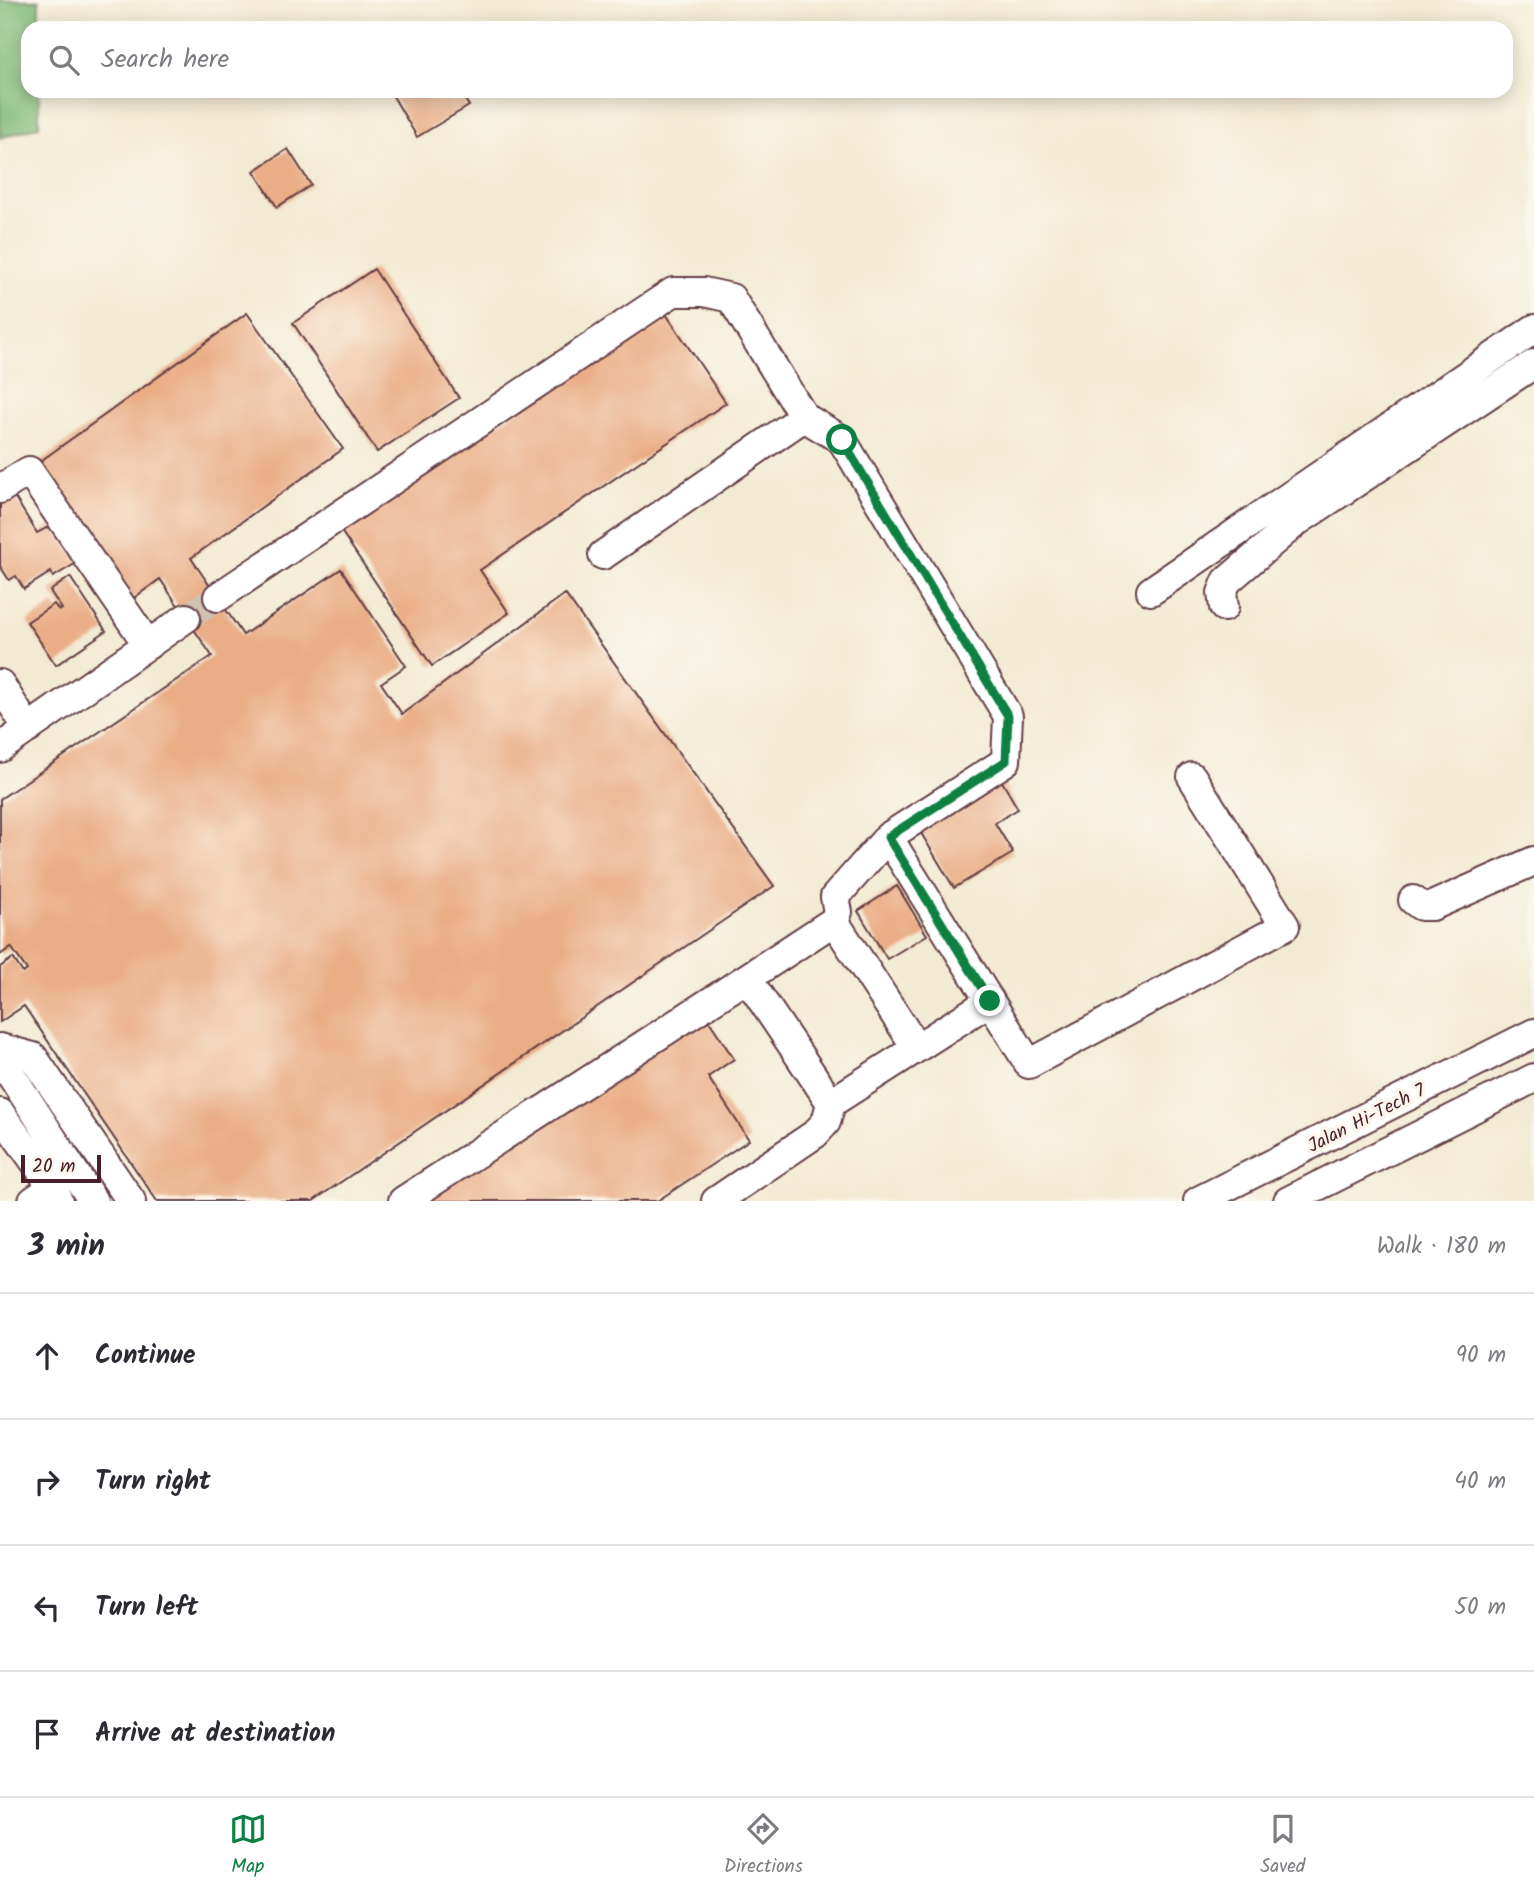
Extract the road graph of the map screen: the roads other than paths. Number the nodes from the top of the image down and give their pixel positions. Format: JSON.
{"nodes":[{"id":1,"x":1534,"y":329,"type":"edge"},
{"id":2,"x":1534,"y":364,"type":"edge"},
{"id":3,"x":804,"y":417,"type":"junction"},
{"id":4,"x":0,"y":489,"type":"edge"},
{"id":5,"x":603,"y":555,"type":"dead end"},
{"id":6,"x":1151,"y":591,"type":"dead end"},
{"id":7,"x":218,"y":597,"type":"tunnel mouth"},
{"id":8,"x":1224,"y":607,"type":"dead end"},
{"id":9,"x":186,"y":618,"type":"tunnel mouth"},
{"id":10,"x":148,"y":645,"type":"junction"},
{"id":11,"x":0,"y":684,"type":"edge"},
{"id":12,"x":28,"y":729,"type":"junction"},
{"id":13,"x":0,"y":748,"type":"edge"},
{"id":14,"x":1192,"y":777,"type":"dead end"},
{"id":15,"x":888,"y":837,"type":"junction"},
{"id":16,"x":1534,"y":861,"type":"edge"},
{"id":17,"x":1413,"y":900,"type":"dead end"},
{"id":18,"x":834,"y":909,"type":"junction"},
{"id":19,"x":747,"y":978,"type":"junction"},
{"id":20,"x":990,"y":1001,"type":"junction"},
{"id":21,"x":1534,"y":1033,"type":"edge"},
{"id":22,"x":916,"y":1047,"type":"junction"},
{"id":23,"x":0,"y":1048,"type":"edge"},
{"id":24,"x":0,"y":1066,"type":"edge"},
{"id":25,"x":1534,"y":1078,"type":"edge"},
{"id":26,"x":831,"y":1103,"type":"junction"},
{"id":27,"x":3,"y":1125,"type":"edge"},
{"id":28,"x":48,"y":1196,"type":"edge"},
{"id":29,"x":93,"y":1201,"type":"edge"},
{"id":30,"x":131,"y":1201,"type":"edge"},
{"id":31,"x":403,"y":1201,"type":"edge"},
{"id":32,"x":716,"y":1201,"type":"edge"},
{"id":33,"x":1198,"y":1201,"type":"edge"},
{"id":34,"x":1289,"y":1201,"type":"edge"}],
"edges":[{"from":1,"to":6,"type":"street"},
{"from":2,"to":8,"type":"street"},
{"from":3,"to":5,"type":"street"},
{"from":3,"to":7,"type":"street"},
{"from":3,"to":15,"type":"street"},
{"from":4,"to":10,"type":"street"},
{"from":9,"to":10,"type":"street"},
{"from":10,"to":12,"type":"street"},
{"from":11,"to":12,"type":"street"},
{"from":12,"to":13,"type":"street"},
{"from":14,"to":20,"type":"street"},
{"from":15,"to":18,"type":"street"},
{"from":15,"to":20,"type":"street"},
{"from":16,"to":17,"type":"street"},
{"from":18,"to":19,"type":"street"},
{"from":18,"to":22,"type":"street"},
{"from":19,"to":26,"type":"street"},
{"from":19,"to":31,"type":"street"},
{"from":20,"to":22,"type":"street"},
{"from":21,"to":33,"type":"street","name":"Jalan Hi-Tech 7"},
{"from":22,"to":26,"type":"street"},
{"from":23,"to":30,"type":"street"},
{"from":24,"to":29,"type":"street"},
{"from":25,"to":34,"type":"street","name":"Jalan Hi-Tech 7"},
{"from":26,"to":32,"type":"street"},
{"from":27,"to":28,"type":"street"}]}
